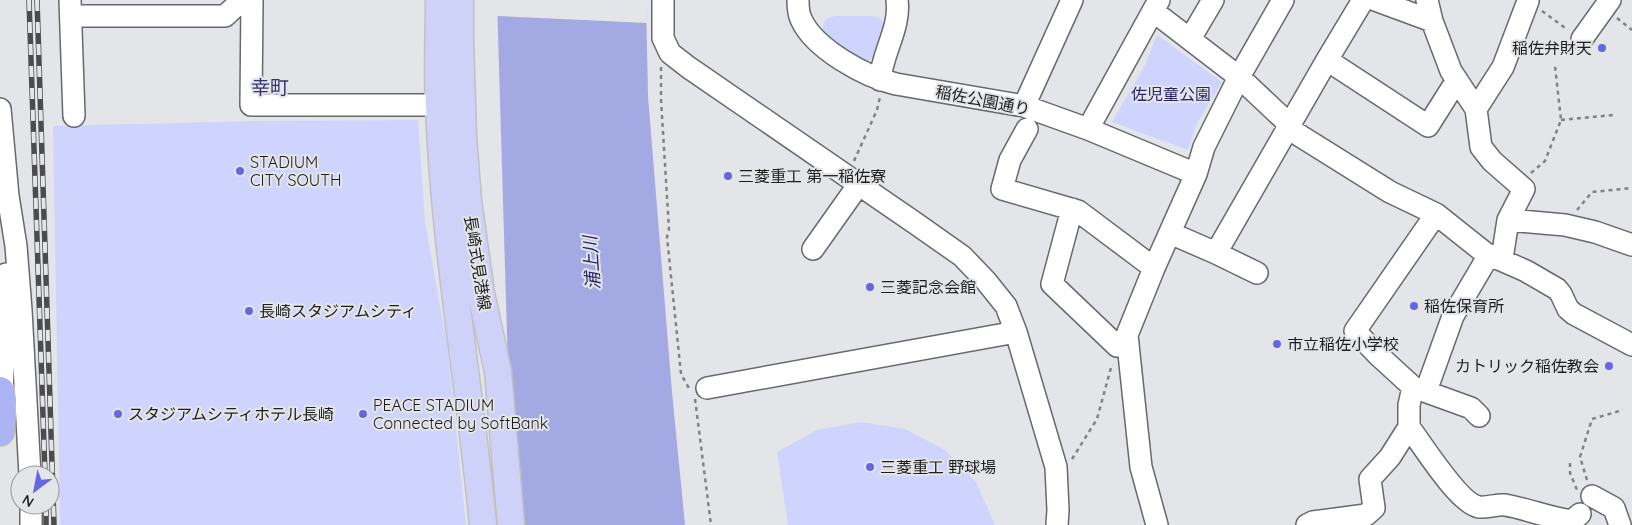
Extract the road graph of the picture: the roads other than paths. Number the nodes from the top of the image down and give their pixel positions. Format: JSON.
{"nodes":[{"id":1,"x":242,"y":0,"type":"edge"},
{"id":2,"x":252,"y":0,"type":"edge"},
{"id":3,"x":439,"y":0,"type":"edge"},
{"id":4,"x":460,"y":0,"type":"edge"},
{"id":5,"x":663,"y":0,"type":"edge"},
{"id":6,"x":798,"y":0,"type":"edge"},
{"id":7,"x":897,"y":0,"type":"edge"},
{"id":8,"x":1072,"y":0,"type":"edge"},
{"id":9,"x":1213,"y":0,"type":"edge"},
{"id":10,"x":1283,"y":0,"type":"edge"},
{"id":11,"x":1363,"y":0,"type":"edge"},
{"id":12,"x":1375,"y":0,"type":"edge"},
{"id":13,"x":1427,"y":0,"type":"edge"},
{"id":14,"x":1610,"y":0,"type":"edge"},
{"id":15,"x":1528,"y":1,"type":"edge"},
{"id":16,"x":1156,"y":5,"type":"edge"},
{"id":17,"x":70,"y":8,"type":"edge"},
{"id":18,"x":1432,"y":21,"type":"junction"},
{"id":19,"x":1190,"y":39,"type":"junction"},
{"id":20,"x":1582,"y":39,"type":"road end"},
{"id":21,"x":1327,"y":60,"type":"junction"},
{"id":22,"x":1239,"y":77,"type":"junction"},
{"id":23,"x":880,"y":80,"type":"junction"},
{"id":24,"x":1456,"y":80,"type":"junction"},
{"id":25,"x":438,"y":105,"type":"junction"},
{"id":26,"x":1024,"y":106,"type":"junction"},
{"id":27,"x":0,"y":109,"type":"edge"},
{"id":28,"x":1476,"y":109,"type":"junction"},
{"id":29,"x":74,"y":116,"type":"dead end"},
{"id":30,"x":1290,"y":125,"type":"junction"},
{"id":31,"x":1027,"y":129,"type":"dead end"},
{"id":32,"x":1088,"y":129,"type":"junction"},
{"id":33,"x":1196,"y":174,"type":"junction"},
{"id":34,"x":853,"y":180,"type":"junction"},
{"id":35,"x":8,"y":196,"type":"junction"},
{"id":36,"x":1072,"y":209,"type":"junction"},
{"id":37,"x":1436,"y":214,"type":"junction"},
{"id":38,"x":1508,"y":220,"type":"junction"},
{"id":39,"x":1170,"y":233,"type":"junction"},
{"id":40,"x":1632,"y":245,"type":"edge"},
{"id":41,"x":813,"y":249,"type":"dead end"},
{"id":42,"x":1216,"y":252,"type":"junction"},
{"id":43,"x":1495,"y":257,"type":"junction"},
{"id":44,"x":1154,"y":268,"type":"junction"},
{"id":45,"x":1257,"y":274,"type":"dead end"},
{"id":46,"x":1016,"y":332,"type":"junction"},
{"id":47,"x":1128,"y":343,"type":"junction"},
{"id":48,"x":1632,"y":345,"type":"edge"},
{"id":49,"x":707,"y":388,"type":"dead end"},
{"id":50,"x":1419,"y":389,"type":"junction"},
{"id":51,"x":1,"y":397,"type":"edge"},
{"id":52,"x":1479,"y":416,"type":"dead end"},
{"id":53,"x":1409,"y":428,"type":"junction"},
{"id":54,"x":0,"y":432,"type":"edge"},
{"id":55,"x":30,"y":465,"type":"edge"},
{"id":56,"x":1141,"y":467,"type":"junction"},
{"id":57,"x":1592,"y":496,"type":"road end"},
{"id":58,"x":1580,"y":514,"type":"dead end"},
{"id":59,"x":1616,"y":524,"type":"edge"},
{"id":60,"x":483,"y":525,"type":"edge"},
{"id":61,"x":510,"y":525,"type":"edge"},
{"id":62,"x":1057,"y":525,"type":"edge"},
{"id":63,"x":1146,"y":525,"type":"edge"},
{"id":64,"x":1157,"y":525,"type":"edge"},
{"id":65,"x":1307,"y":525,"type":"edge"}],
"edges":[{"from":1,"to":17,"type":"street"},
{"from":2,"to":25,"type":"street"},
{"from":3,"to":25,"type":"main road","name":"長崎式見港線"},
{"from":4,"to":61,"type":"main road","name":"長崎式見港線"},
{"from":5,"to":34,"type":"street"},
{"from":6,"to":23,"type":"street","name":"稲佐公園通り"},
{"from":7,"to":23,"type":"street"},
{"from":8,"to":26,"type":"street"},
{"from":9,"to":19,"type":"street"},
{"from":10,"to":22,"type":"street"},
{"from":11,"to":21,"type":"street"},
{"from":12,"to":18,"type":"street"},
{"from":13,"to":18,"type":"street"},
{"from":14,"to":20,"type":"street"},
{"from":15,"to":28,"type":"street"},
{"from":16,"to":19,"type":"street"},
{"from":16,"to":32,"type":"street"},
{"from":17,"to":29,"type":"street"},
{"from":18,"to":24,"type":"street"},
{"from":19,"to":22,"type":"street"},
{"from":21,"to":24,"type":"street"},
{"from":21,"to":30,"type":"street"},
{"from":22,"to":30,"type":"street"},
{"from":22,"to":33,"type":"street"},
{"from":23,"to":26,"type":"street","name":"稲佐公園通り"},
{"from":24,"to":28,"type":"street"},
{"from":25,"to":60,"type":"main road","name":"長崎式見港線"},
{"from":26,"to":32,"type":"street","name":"稲佐公園通り"},
{"from":27,"to":35,"type":"street"},
{"from":28,"to":38,"type":"street"},
{"from":30,"to":37,"type":"street"},
{"from":30,"to":42,"type":"street"},
{"from":31,"to":36,"type":"street"},
{"from":32,"to":33,"type":"street","name":"稲佐公園通り"},
{"from":33,"to":39,"type":"street"},
{"from":34,"to":41,"type":"street"},
{"from":34,"to":46,"type":"street"},
{"from":35,"to":51,"type":"street"},
{"from":35,"to":55,"type":"street"},
{"from":36,"to":44,"type":"street"},
{"from":36,"to":47,"type":"street"},
{"from":37,"to":43,"type":"street"},
{"from":37,"to":50,"type":"street"},
{"from":38,"to":40,"type":"street"},
{"from":38,"to":43,"type":"street"},
{"from":39,"to":42,"type":"street"},
{"from":39,"to":44,"type":"street"},
{"from":42,"to":45,"type":"street"},
{"from":43,"to":48,"type":"street"},
{"from":43,"to":50,"type":"street"},
{"from":44,"to":47,"type":"street"},
{"from":46,"to":49,"type":"street"},
{"from":46,"to":62,"type":"street"},
{"from":47,"to":56,"type":"street"},
{"from":50,"to":52,"type":"street"},
{"from":50,"to":53,"type":"street"},
{"from":51,"to":54,"type":"highway"},
{"from":53,"to":58,"type":"street"},
{"from":53,"to":65,"type":"street"},
{"from":56,"to":63,"type":"street"},
{"from":56,"to":64,"type":"street"},
{"from":57,"to":59,"type":"street"}]}
